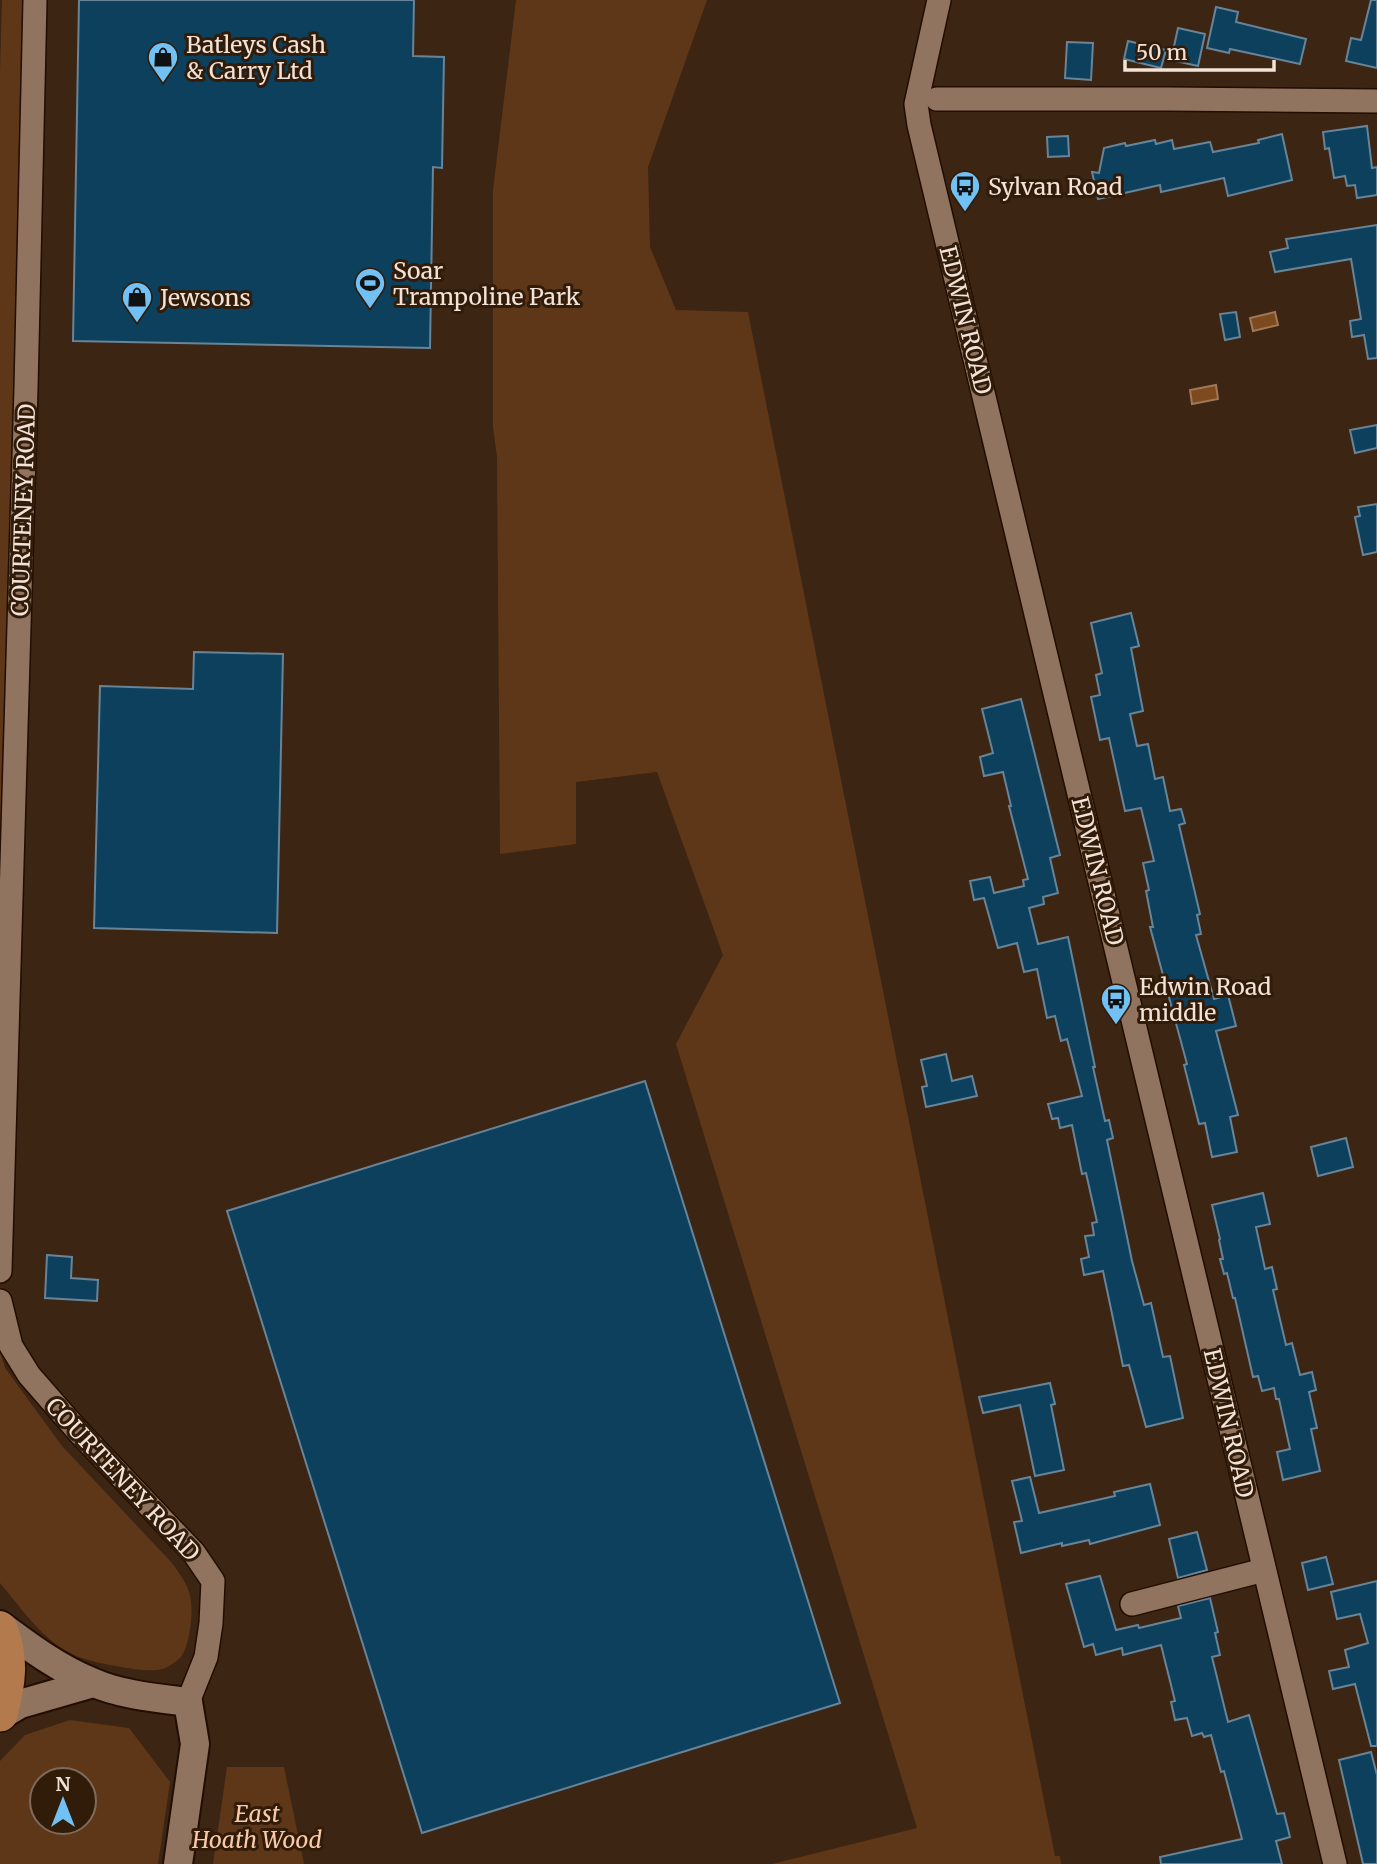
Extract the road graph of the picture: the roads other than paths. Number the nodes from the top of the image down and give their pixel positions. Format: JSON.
{"nodes":[{"id":1,"x":35,"y":0,"type":"edge"},
{"id":2,"x":939,"y":0,"type":"edge"},
{"id":3,"x":937,"y":99,"type":"dead end"},
{"id":4,"x":1377,"y":101,"type":"edge"},
{"id":5,"x":0,"y":1271,"type":"edge"},
{"id":6,"x":0,"y":1301,"type":"edge"},
{"id":7,"x":1264,"y":1570,"type":"junction"},
{"id":8,"x":1132,"y":1604,"type":"dead end"},
{"id":9,"x":0,"y":1627,"type":"edge"},
{"id":10,"x":93,"y":1683,"type":"junction"},
{"id":11,"x":188,"y":1702,"type":"junction"},
{"id":12,"x":0,"y":1715,"type":"edge"},
{"id":13,"x":178,"y":1864,"type":"edge"},
{"id":14,"x":1335,"y":1864,"type":"edge"}],
"edges":[{"from":1,"to":5,"type":"street","name":"COURTENEY ROAD"},
{"from":2,"to":7,"type":"street","name":"EDWIN ROAD"},
{"from":3,"to":4,"type":"street"},
{"from":6,"to":11,"type":"street","name":"COURTENEY ROAD"},
{"from":7,"to":8,"type":"street"},
{"from":7,"to":14,"type":"street","name":"EDWIN ROAD"},
{"from":9,"to":10,"type":"street"},
{"from":9,"to":12,"type":"main road"},
{"from":10,"to":11,"type":"street"},
{"from":10,"to":12,"type":"street"},
{"from":11,"to":13,"type":"street"}]}
